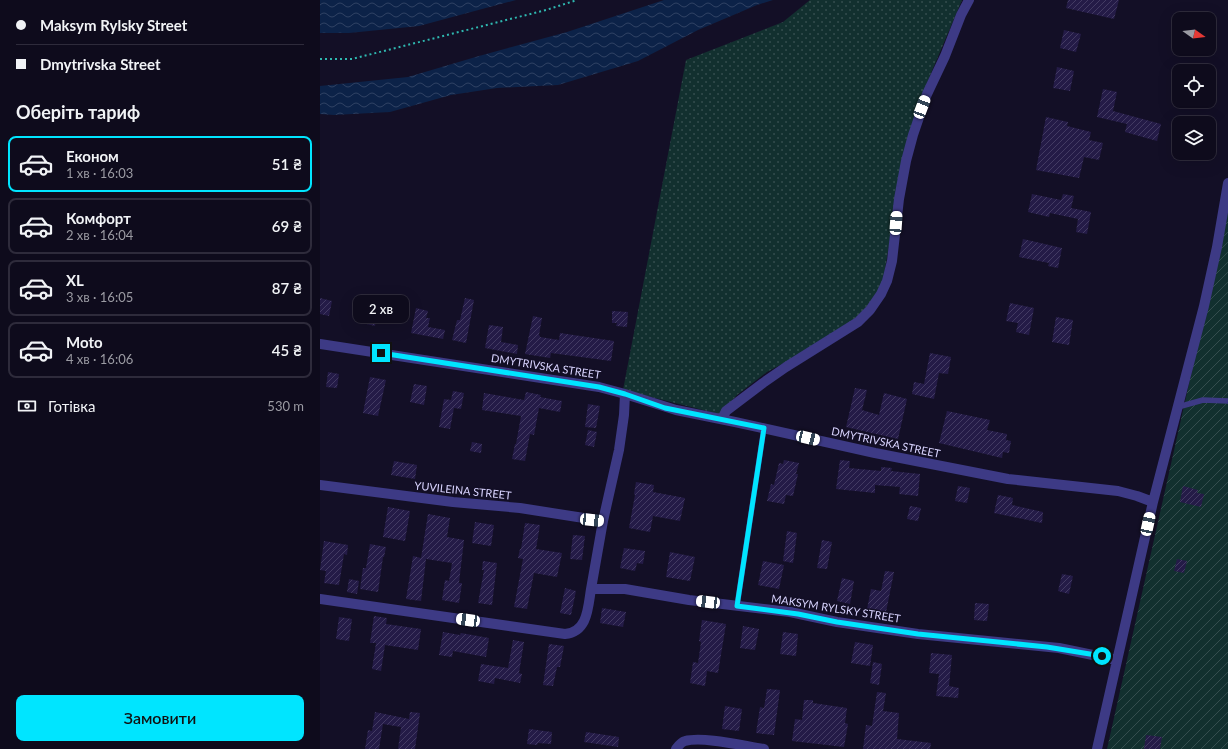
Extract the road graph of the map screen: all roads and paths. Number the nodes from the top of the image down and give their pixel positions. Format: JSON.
{"nodes":[{"id":1,"x":578,"y":0,"type":"edge"},
{"id":2,"x":969,"y":0,"type":"edge"},
{"id":3,"x":320,"y":59,"type":"edge"},
{"id":4,"x":1228,"y":183,"type":"edge"},
{"id":5,"x":320,"y":344,"type":"edge"},
{"id":6,"x":625,"y":394,"type":"junction"},
{"id":7,"x":1228,"y":401,"type":"edge"},
{"id":8,"x":1177,"y":407,"type":"junction"},
{"id":9,"x":722,"y":419,"type":"junction"},
{"id":10,"x":764,"y":428,"type":"junction"},
{"id":11,"x":320,"y":485,"type":"edge"},
{"id":12,"x":1153,"y":502,"type":"junction"},
{"id":13,"x":603,"y":521,"type":"junction"},
{"id":14,"x":591,"y":589,"type":"junction"},
{"id":15,"x":320,"y":599,"type":"edge"},
{"id":16,"x":737,"y":606,"type":"junction"},
{"id":17,"x":1117,"y":660,"type":"junction"},
{"id":18,"x":676,"y":749,"type":"edge"},
{"id":19,"x":764,"y":749,"type":"edge"},
{"id":20,"x":1097,"y":749,"type":"edge"}],
"edges":[{"from":1,"to":3,"type":"path"},
{"from":2,"to":9,"type":"street"},
{"from":4,"to":8,"type":"street"},
{"from":5,"to":6,"type":"street","name":"DMYTRIVSKA STREET"},
{"from":6,"to":9,"type":"street","name":"DMYTRIVSKA STREET"},
{"from":6,"to":13,"type":"street"},
{"from":7,"to":8,"type":"lane"},
{"from":8,"to":12,"type":"street"},
{"from":9,"to":10,"type":"street","name":"DMYTRIVSKA STREET"},
{"from":10,"to":12,"type":"street","name":"DMYTRIVSKA STREET"},
{"from":10,"to":16,"type":"lane"},
{"from":11,"to":13,"type":"street","name":"YUVILEINA STREET"},
{"from":12,"to":17,"type":"street"},
{"from":13,"to":14,"type":"street"},
{"from":14,"to":15,"type":"street"},
{"from":14,"to":16,"type":"street","name":"MAKSYM RYLSKY STREET"},
{"from":16,"to":17,"type":"street","name":"MAKSYM RYLSKY STREET"},
{"from":17,"to":20,"type":"street"},
{"from":18,"to":19,"type":"street"}]}
